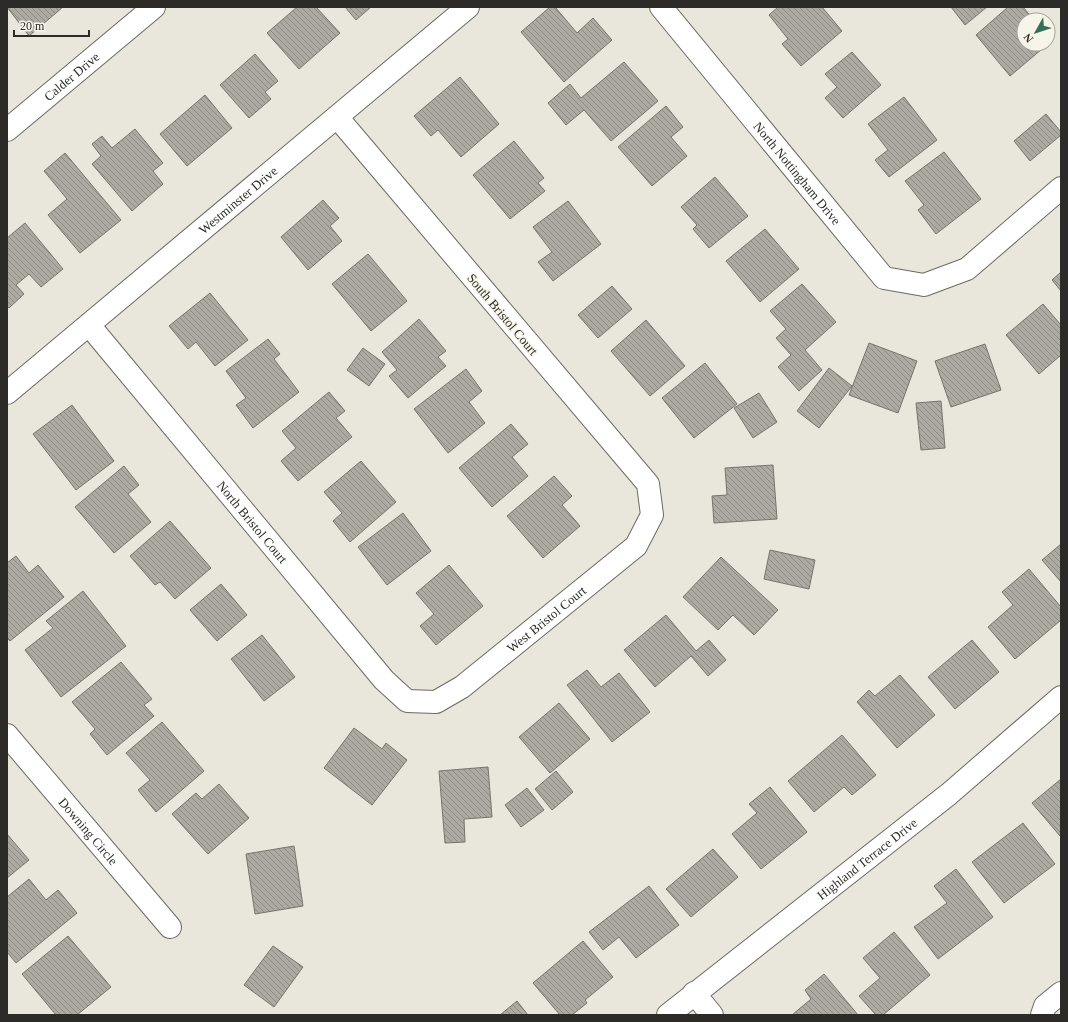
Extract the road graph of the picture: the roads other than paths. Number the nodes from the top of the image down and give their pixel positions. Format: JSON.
{"nodes":[{"id":1,"x":154,"y":7,"type":"edge"},
{"id":2,"x":468,"y":7,"type":"edge"},
{"id":3,"x":661,"y":7,"type":"edge"},
{"id":4,"x":337,"y":117,"type":"junction"},
{"id":5,"x":7,"y":130,"type":"edge"},
{"id":6,"x":1061,"y":188,"type":"edge"},
{"id":7,"x":89,"y":325,"type":"junction"},
{"id":8,"x":7,"y":393,"type":"edge"},
{"id":9,"x":651,"y":518,"type":"joint"},
{"id":10,"x":1061,"y":698,"type":"edge"},
{"id":11,"x":426,"y":702,"type":"joint"},
{"id":12,"x":7,"y":735,"type":"edge"},
{"id":13,"x":170,"y":927,"type":"dead end"},
{"id":14,"x":694,"y":993,"type":"junction"},
{"id":15,"x":1061,"y":993,"type":"edge"},
{"id":16,"x":668,"y":1015,"type":"edge"},
{"id":17,"x":712,"y":1015,"type":"edge"},
{"id":18,"x":1042,"y":1015,"type":"edge"}],
"edges":[{"from":1,"to":5,"type":"street","name":"Calder Drive"},
{"from":2,"to":4,"type":"street","name":"Westminster Drive"},
{"from":3,"to":6,"type":"street","name":"North Nottingham Drive"},
{"from":4,"to":7,"type":"street","name":"Westminster Drive"},
{"from":4,"to":9,"type":"street","name":"South Bristol Court"},
{"from":7,"to":8,"type":"street","name":"Westminster Drive"},
{"from":7,"to":11,"type":"street","name":"North Bristol Court"},
{"from":9,"to":11,"type":"street","name":"West Bristol Court"},
{"from":10,"to":14,"type":"street","name":"Highland Terrace Drive"},
{"from":12,"to":13,"type":"street","name":"Downing Circle"},
{"from":14,"to":16,"type":"street","name":"Highland Terrace Drive"},
{"from":14,"to":17,"type":"street"},
{"from":15,"to":18,"type":"street"}]}
